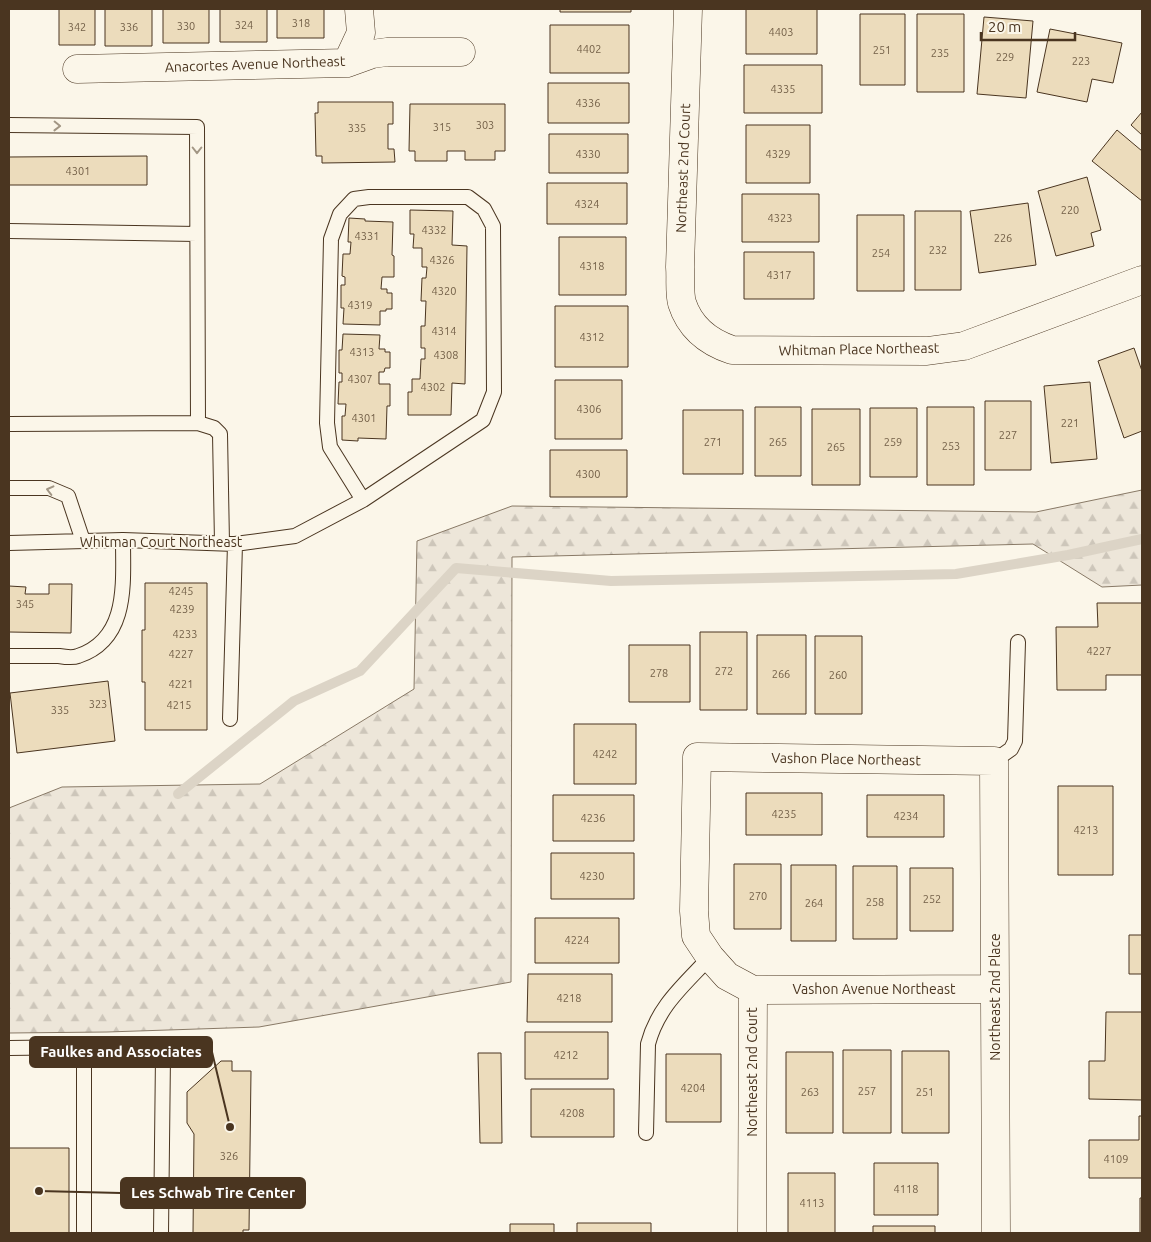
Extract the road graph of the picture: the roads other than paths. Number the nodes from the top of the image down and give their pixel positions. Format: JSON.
{"nodes":[{"id":1,"x":359,"y":9,"type":"edge"},
{"id":2,"x":688,"y":9,"type":"edge"},
{"id":3,"x":461,"y":52,"type":"dead end"},
{"id":4,"x":347,"y":63,"type":"junction"},
{"id":5,"x":77,"y":69,"type":"dead end"},
{"id":6,"x":9,"y":125,"type":"edge"},
{"id":7,"x":9,"y":231,"type":"edge"},
{"id":8,"x":197,"y":234,"type":"junction"},
{"id":9,"x":1142,"y":280,"type":"edge"},
{"id":10,"x":693,"y":325,"type":"joint"},
{"id":11,"x":198,"y":423,"type":"junction"},
{"id":12,"x":9,"y":424,"type":"edge"},
{"id":13,"x":9,"y":488,"type":"edge"},
{"id":14,"x":364,"y":500,"type":"junction"},
{"id":15,"x":123,"y":540,"type":"junction"},
{"id":16,"x":83,"y":541,"type":"junction"},
{"id":17,"x":9,"y":543,"type":"edge"},
{"id":18,"x":229,"y":544,"type":"junction"},
{"id":19,"x":1018,"y":642,"type":"dead end"},
{"id":20,"x":9,"y":656,"type":"edge"},
{"id":21,"x":230,"y":719,"type":"dead end"},
{"id":22,"x":697,"y":757,"type":"joint"},
{"id":23,"x":994,"y":761,"type":"junction"},
{"id":24,"x":710,"y":957,"type":"junction"},
{"id":25,"x":995,"y":989,"type":"junction"},
{"id":26,"x":753,"y":990,"type":"junction"},
{"id":27,"x":9,"y":1048,"type":"edge"},
{"id":28,"x":163,"y":1056,"type":"dead end"},
{"id":29,"x":646,"y":1133,"type":"dead end"},
{"id":30,"x":84,"y":1233,"type":"edge"},
{"id":31,"x":162,"y":1233,"type":"edge"},
{"id":32,"x":752,"y":1233,"type":"edge"},
{"id":33,"x":996,"y":1233,"type":"edge"}],
"edges":[{"from":1,"to":4,"type":"street"},
{"from":2,"to":10,"type":"street","name":"Northeast 2nd Court"},
{"from":3,"to":4,"type":"street","name":"Anacortes Avenue Northeast"},
{"from":4,"to":5,"type":"street","name":"Anacortes Avenue Northeast"},
{"from":6,"to":8,"type":"lane","one_way":true},
{"from":7,"to":8,"type":"lane"},
{"from":8,"to":11,"type":"lane"},
{"from":9,"to":10,"type":"street","name":"Whitman Place Northeast"},
{"from":11,"to":12,"type":"lane"},
{"from":11,"to":18,"type":"lane"},
{"from":16,"to":13,"type":"lane","one_way":true},
{"from":14,"to":14,"type":"lane","name":"Whitman Court Northeast"},
{"from":14,"to":18,"type":"lane","name":"Whitman Court Northeast"},
{"from":15,"to":16,"type":"lane","name":"Whitman Court Northeast"},
{"from":15,"to":18,"type":"lane","name":"Whitman Court Northeast"},
{"from":15,"to":20,"type":"lane"},
{"from":16,"to":17,"type":"lane","name":"Whitman Court Northeast"},
{"from":18,"to":21,"type":"lane"},
{"from":19,"to":23,"type":"lane"},
{"from":22,"to":23,"type":"street","name":"Vashon Place Northeast"},
{"from":22,"to":24,"type":"street","name":"Northeast 2nd Court"},
{"from":23,"to":25,"type":"street","name":"Northeast 2nd Place"},
{"from":24,"to":26,"type":"street","name":"Northeast 2nd Court"},
{"from":24,"to":29,"type":"lane"},
{"from":25,"to":26,"type":"street","name":"Vashon Avenue Northeast"},
{"from":25,"to":33,"type":"street","name":"Northeast 2nd Place"},
{"from":26,"to":32,"type":"street","name":"Northeast 2nd Court"},
{"from":27,"to":30,"type":"lane"},
{"from":28,"to":31,"type":"lane"}]}
